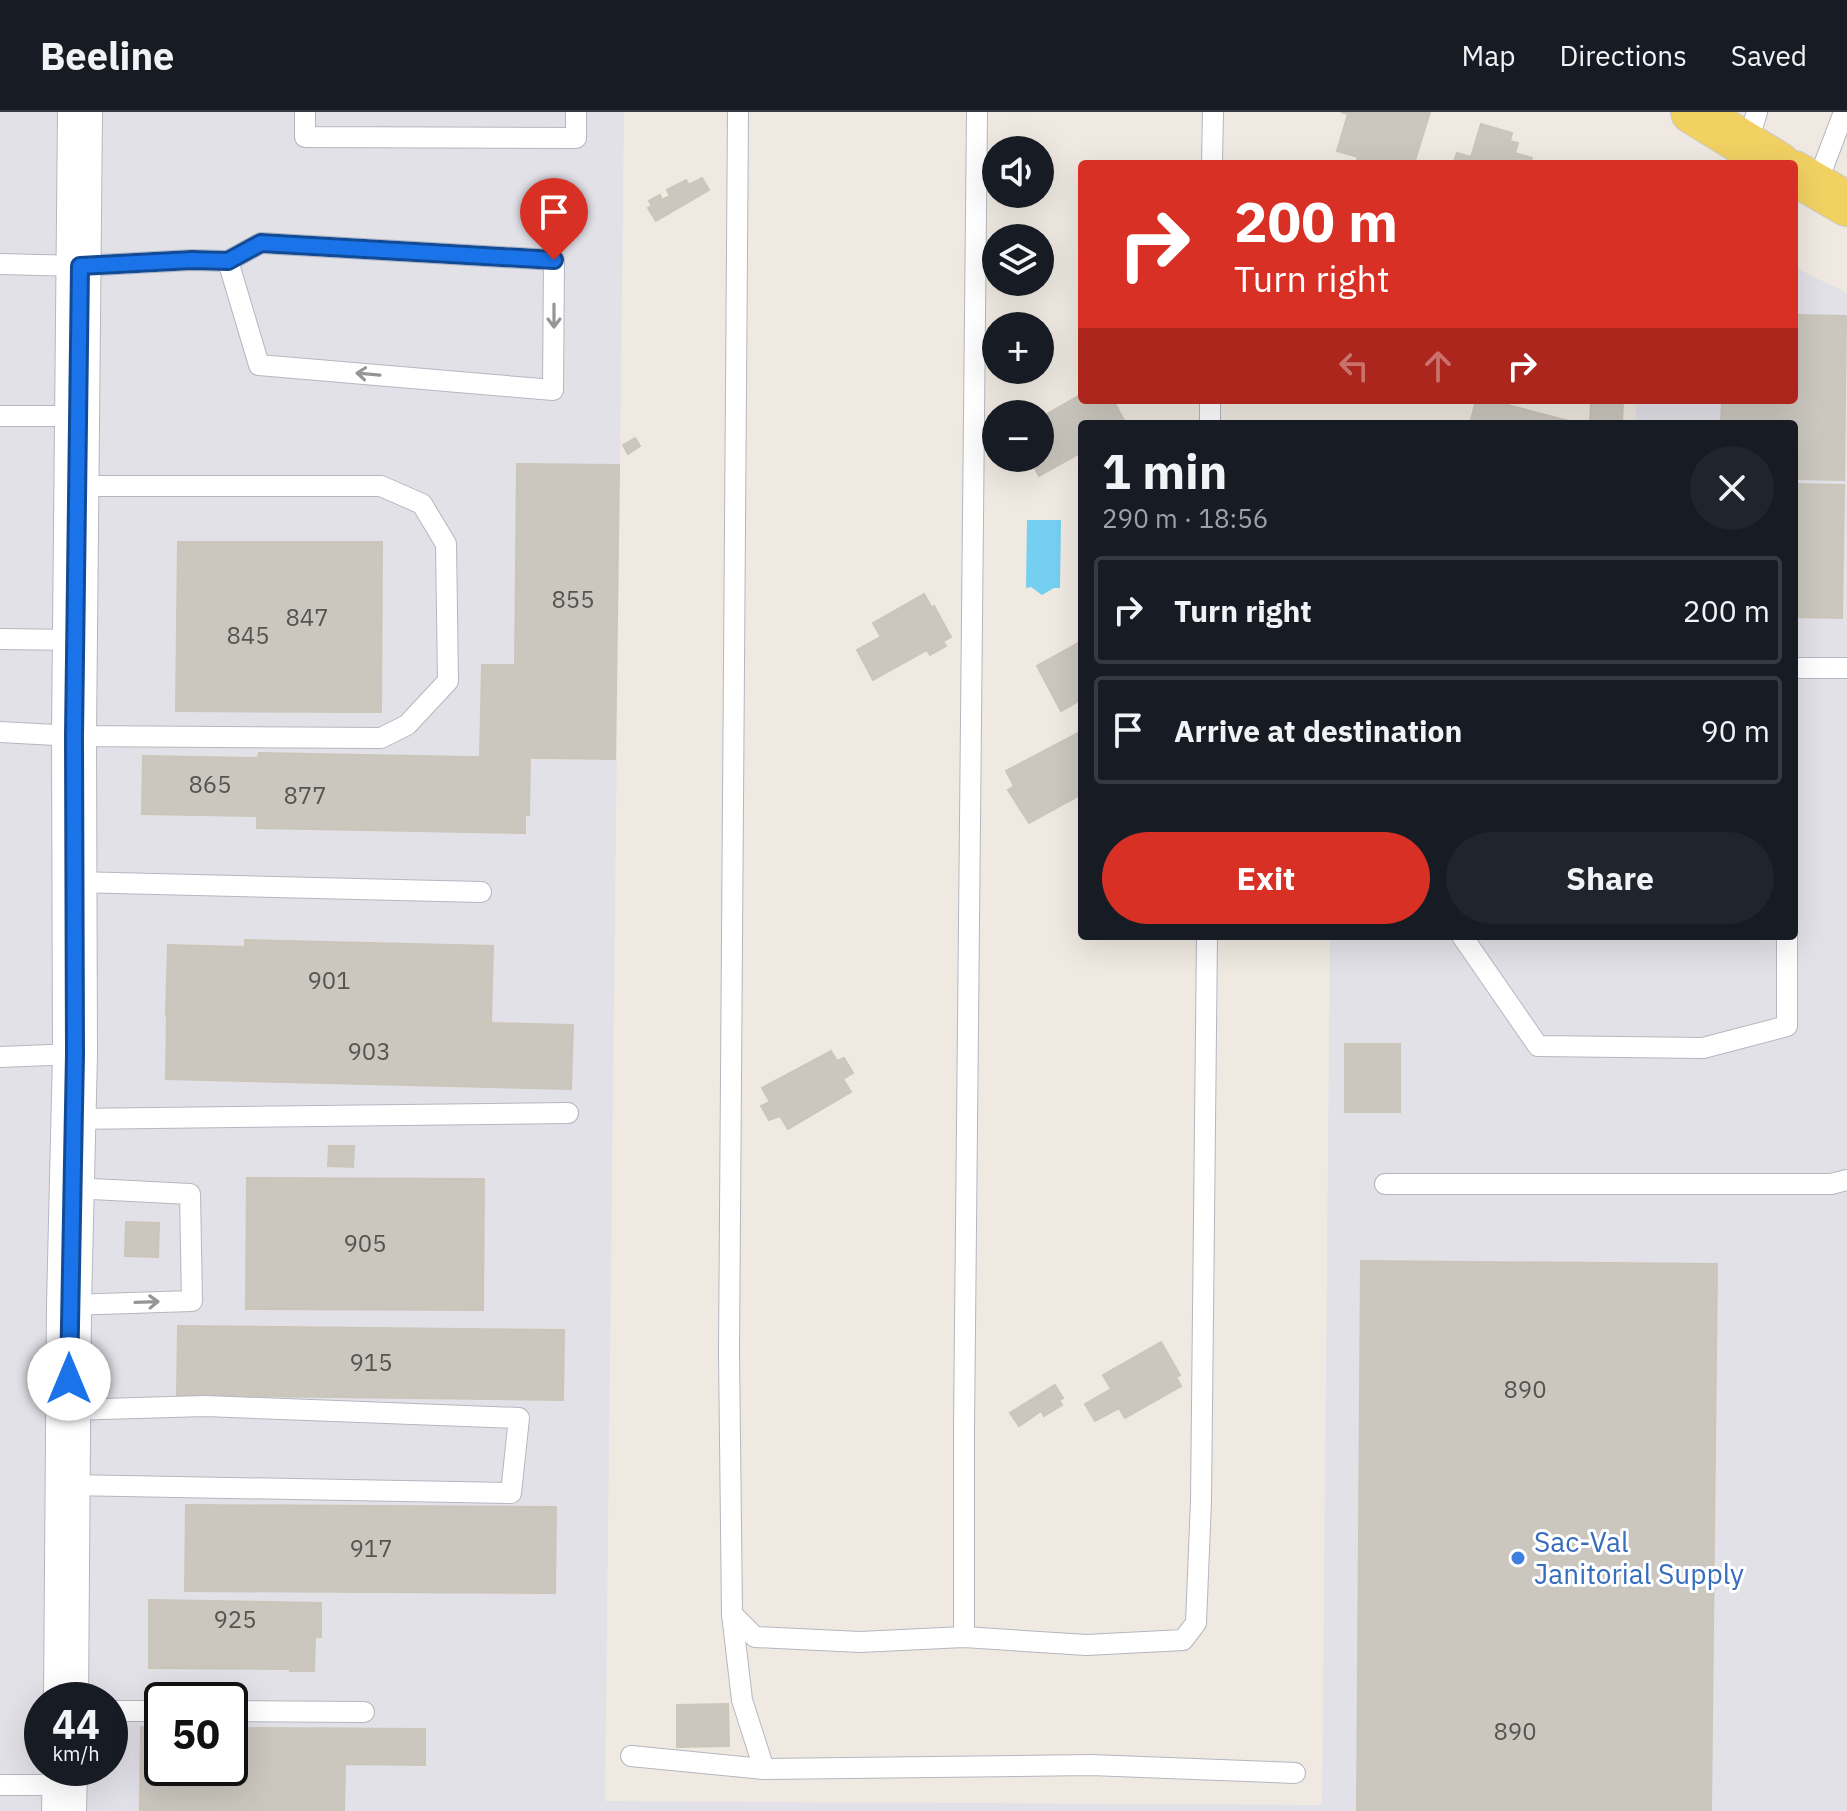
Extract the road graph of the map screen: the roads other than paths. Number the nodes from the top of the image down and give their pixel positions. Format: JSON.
{"nodes":[{"id":1,"x":80,"y":112,"type":"edge"},
{"id":2,"x":305,"y":112,"type":"edge"},
{"id":3,"x":576,"y":112,"type":"edge"},
{"id":4,"x":738,"y":112,"type":"edge"},
{"id":5,"x":977,"y":112,"type":"edge"},
{"id":6,"x":1213,"y":112,"type":"edge"},
{"id":7,"x":1693,"y":112,"type":"edge"},
{"id":8,"x":1844,"y":112,"type":"edge"},
{"id":9,"x":1761,"y":140,"type":"edge"},
{"id":10,"x":1212,"y":160,"type":"edge"},
{"id":11,"x":1819,"y":188,"type":"edge"},
{"id":12,"x":228,"y":261,"type":"junction"},
{"id":13,"x":0,"y":264,"type":"edge"},
{"id":14,"x":80,"y":266,"type":"junction"},
{"id":15,"x":0,"y":416,"type":"edge"},
{"id":16,"x":78,"y":416,"type":"junction"},
{"id":17,"x":77,"y":486,"type":"junction"},
{"id":18,"x":0,"y":639,"type":"edge"},
{"id":19,"x":77,"y":640,"type":"junction"},
{"id":20,"x":1798,"y":668,"type":"edge"},
{"id":21,"x":1847,"y":668,"type":"edge"},
{"id":22,"x":0,"y":732,"type":"edge"},
{"id":23,"x":74,"y":736,"type":"junction"},
{"id":24,"x":75,"y":882,"type":"junction"},
{"id":25,"x":481,"y":892,"type":"dead end"},
{"id":26,"x":1207,"y":940,"type":"edge"},
{"id":27,"x":1465,"y":940,"type":"edge"},
{"id":28,"x":1787,"y":940,"type":"edge"},
{"id":29,"x":75,"y":1054,"type":"junction"},
{"id":30,"x":0,"y":1057,"type":"edge"},
{"id":31,"x":568,"y":1113,"type":"dead end"},
{"id":32,"x":73,"y":1119,"type":"junction"},
{"id":33,"x":1847,"y":1180,"type":"edge"},
{"id":34,"x":1385,"y":1184,"type":"dead end"},
{"id":35,"x":72,"y":1188,"type":"junction"},
{"id":36,"x":69,"y":1305,"type":"junction"},
{"id":37,"x":69,"y":1410,"type":"junction"},
{"id":38,"x":69,"y":1485,"type":"junction"},
{"id":39,"x":732,"y":1614,"type":"junction"},
{"id":40,"x":964,"y":1637,"type":"junction"},
{"id":41,"x":66,"y":1682,"type":"edge"},
{"id":42,"x":248,"y":1711,"type":"edge"},
{"id":43,"x":364,"y":1712,"type":"dead end"},
{"id":44,"x":631,"y":1756,"type":"dead end"},
{"id":45,"x":764,"y":1769,"type":"junction"},
{"id":46,"x":1295,"y":1773,"type":"dead end"},
{"id":47,"x":0,"y":1785,"type":"edge"},
{"id":48,"x":65,"y":1788,"type":"edge"}],
"edges":[{"from":1,"to":14,"type":"main road"},
{"from":2,"to":3,"type":"lane"},
{"from":4,"to":39,"type":"lane"},
{"from":5,"to":40,"type":"lane"},
{"from":6,"to":10,"type":"lane"},
{"from":7,"to":9,"type":"main road"},
{"from":8,"to":11,"type":"lane"},
{"from":12,"to":12,"type":"lane","one_way":true},
{"from":12,"to":14,"type":"lane"},
{"from":13,"to":14,"type":"lane"},
{"from":14,"to":16,"type":"main road"},
{"from":15,"to":16,"type":"lane"},
{"from":16,"to":17,"type":"main road"},
{"from":17,"to":19,"type":"main road"},
{"from":17,"to":23,"type":"lane"},
{"from":18,"to":19,"type":"lane"},
{"from":19,"to":23,"type":"main road"},
{"from":20,"to":21,"type":"lane"},
{"from":22,"to":23,"type":"lane"},
{"from":23,"to":24,"type":"main road"},
{"from":24,"to":25,"type":"lane"},
{"from":24,"to":29,"type":"main road"},
{"from":26,"to":40,"type":"lane"},
{"from":27,"to":28,"type":"lane"},
{"from":29,"to":30,"type":"lane"},
{"from":29,"to":32,"type":"main road"},
{"from":31,"to":32,"type":"lane"},
{"from":32,"to":35,"type":"main road"},
{"from":33,"to":34,"type":"lane"},
{"from":35,"to":36,"type":"main road"},
{"from":36,"to":35,"type":"lane","one_way":true},
{"from":36,"to":37,"type":"main road"},
{"from":37,"to":38,"type":"main road"},
{"from":37,"to":38,"type":"lane"},
{"from":38,"to":41,"type":"main road"},
{"from":39,"to":40,"type":"lane"},
{"from":39,"to":45,"type":"lane"},
{"from":42,"to":43,"type":"lane"},
{"from":44,"to":45,"type":"lane"},
{"from":45,"to":46,"type":"lane"},
{"from":47,"to":48,"type":"lane"}]}
